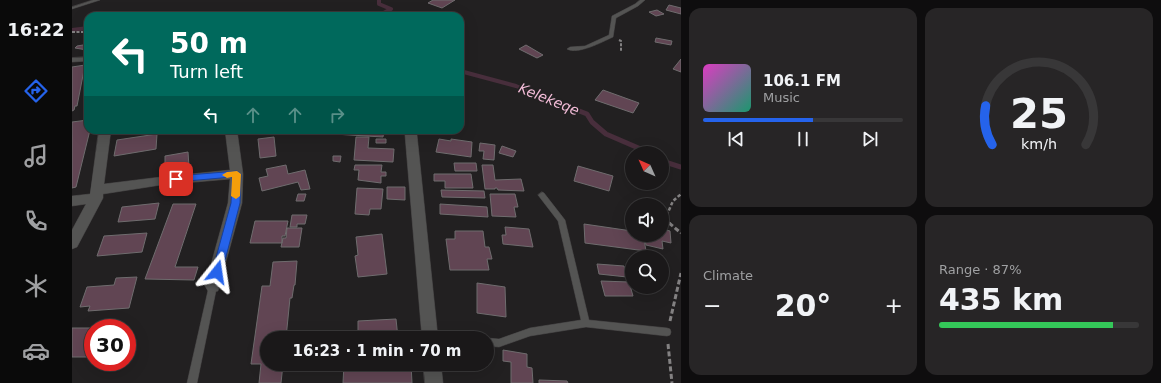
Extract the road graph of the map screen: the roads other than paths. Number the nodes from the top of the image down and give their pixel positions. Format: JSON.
{"nodes":[{"id":1,"x":98,"y":0,"type":"edge"},
{"id":2,"x":643,"y":0,"type":"edge"},
{"id":3,"x":72,"y":8,"type":"edge"},
{"id":4,"x":570,"y":49,"type":"dead end"},
{"id":5,"x":84,"y":59,"type":"edge"},
{"id":6,"x":72,"y":60,"type":"edge"},
{"id":7,"x":104,"y":134,"type":"edge"},
{"id":8,"x":232,"y":134,"type":"edge"},
{"id":9,"x":411,"y":135,"type":"dead end"},
{"id":10,"x":237,"y":174,"type":"junction"},
{"id":11,"x":96,"y":194,"type":"junction"},
{"id":12,"x":542,"y":195,"type":"dead end"},
{"id":13,"x":72,"y":201,"type":"edge"},
{"id":14,"x":72,"y":242,"type":"edge"},
{"id":15,"x":214,"y":286,"type":"joint"},
{"id":16,"x":586,"y":323,"type":"junction"},
{"id":17,"x":429,"y":331,"type":"edge"},
{"id":18,"x":667,"y":332,"type":"road end"},
{"id":19,"x":494,"y":343,"type":"edge"},
{"id":20,"x":433,"y":371,"type":"edge"},
{"id":21,"x":192,"y":383,"type":"edge"},
{"id":22,"x":434,"y":383,"type":"edge"}],
"edges":[{"from":1,"to":3,"type":"lane"},
{"from":2,"to":4,"type":"lane"},
{"from":5,"to":6,"type":"lane"},
{"from":7,"to":11,"type":"street"},
{"from":8,"to":10,"type":"street"},
{"from":9,"to":17,"type":"street"},
{"from":10,"to":11,"type":"street"},
{"from":10,"to":15,"type":"street"},
{"from":11,"to":13,"type":"street"},
{"from":11,"to":14,"type":"street"},
{"from":12,"to":16,"type":"lane"},
{"from":15,"to":21,"type":"lane"},
{"from":16,"to":18,"type":"lane"},
{"from":16,"to":19,"type":"lane"},
{"from":20,"to":22,"type":"street"}]}
